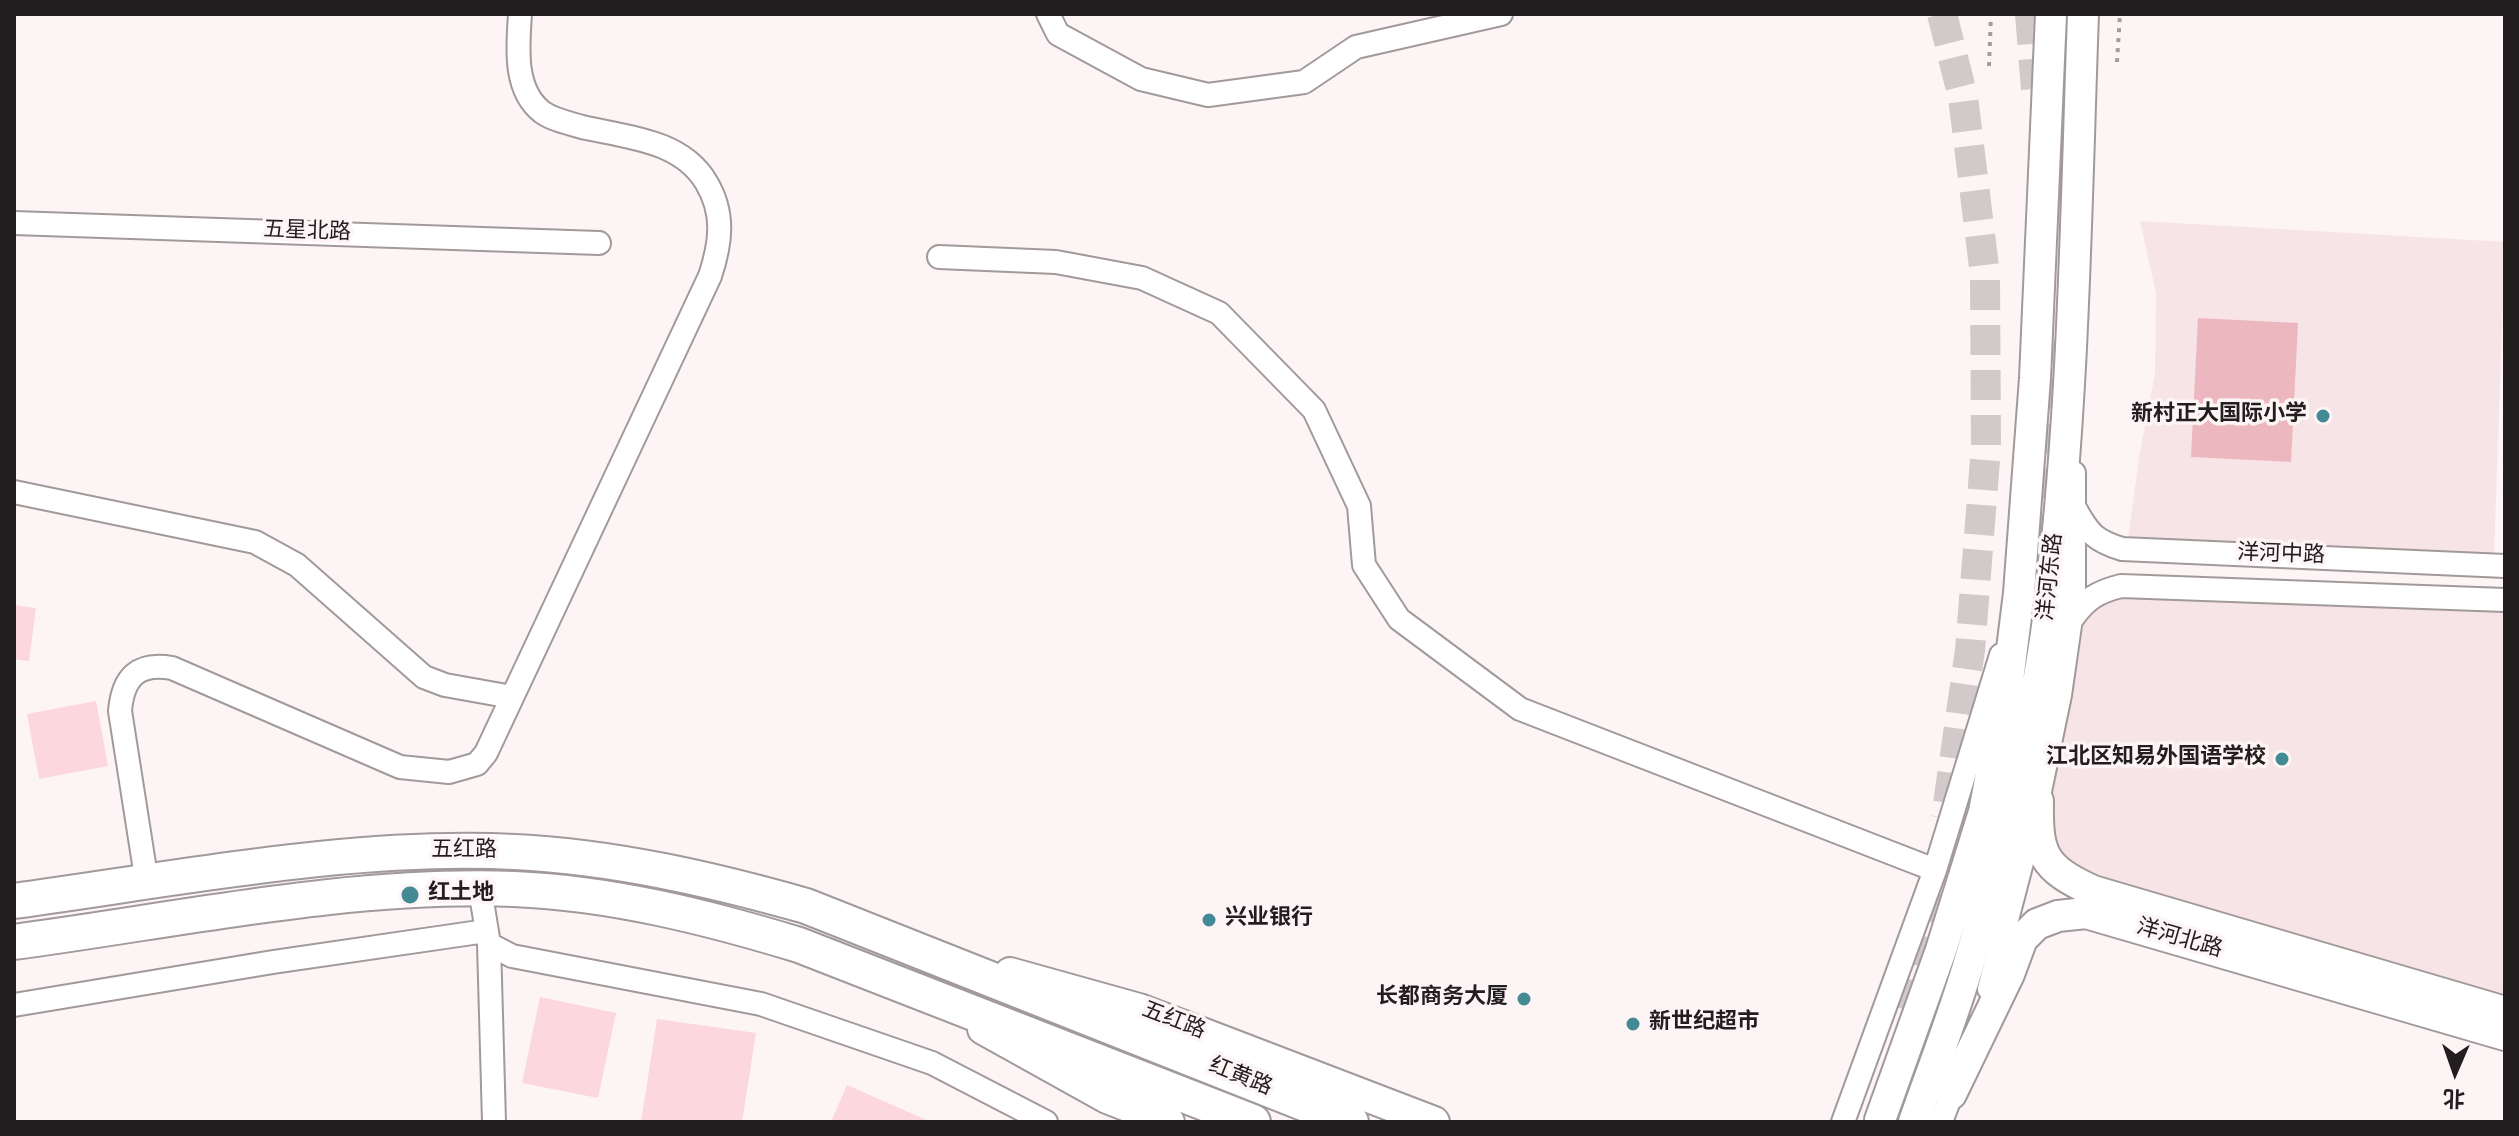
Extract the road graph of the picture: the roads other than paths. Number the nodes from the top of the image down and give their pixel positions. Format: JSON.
{"nodes":[{"id":1,"x":520,"y":14,"type":"edge"},
{"id":2,"x":1048,"y":14,"type":"edge"},
{"id":3,"x":1501,"y":14,"type":"edge"},
{"id":4,"x":2051,"y":14,"type":"edge"},
{"id":5,"x":2083,"y":14,"type":"edge"},
{"id":6,"x":14,"y":223,"type":"edge"},
{"id":7,"x":599,"y":243,"type":"dead end"},
{"id":8,"x":939,"y":257,"type":"dead end"},
{"id":9,"x":2071,"y":379,"type":"junction"},
{"id":10,"x":14,"y":492,"type":"edge"},
{"id":11,"x":2076,"y":509,"type":"junction"},
{"id":12,"x":2505,"y":566,"type":"edge"},
{"id":13,"x":2019,"y":593,"type":"junction"},
{"id":14,"x":2505,"y":600,"type":"edge"},
{"id":15,"x":2071,"y":620,"type":"junction"},
{"id":16,"x":512,"y":697,"type":"junction"},
{"id":17,"x":2038,"y":801,"type":"junction"},
{"id":18,"x":1935,"y":870,"type":"junction"},
{"id":19,"x":147,"y":883,"type":"junction"},
{"id":20,"x":480,"y":889,"type":"junction"},
{"id":21,"x":14,"y":901,"type":"edge"},
{"id":22,"x":488,"y":937,"type":"junction"},
{"id":23,"x":14,"y":942,"type":"edge"},
{"id":24,"x":905,"y":944,"type":"junction"},
{"id":25,"x":893,"y":980,"type":"junction"},
{"id":26,"x":14,"y":1005,"type":"edge"},
{"id":27,"x":2505,"y":1012,"type":"edge"},
{"id":28,"x":1130,"y":1034,"type":"joint"},
{"id":29,"x":2505,"y":1035,"type":"edge"},
{"id":30,"x":1118,"y":1069,"type":"joint"},
{"id":31,"x":1946,"y":1108,"type":"edge"},
{"id":32,"x":1844,"y":1120,"type":"edge"},
{"id":33,"x":1880,"y":1120,"type":"edge"},
{"id":34,"x":494,"y":1122,"type":"edge"},
{"id":35,"x":1046,"y":1122,"type":"edge"},
{"id":36,"x":1169,"y":1122,"type":"edge"},
{"id":37,"x":1253,"y":1122,"type":"edge"},
{"id":38,"x":1351,"y":1122,"type":"edge"},
{"id":39,"x":1434,"y":1122,"type":"edge"},
{"id":40,"x":1914,"y":1122,"type":"edge"}],
"edges":[{"from":1,"to":16,"type":"street"},
{"from":2,"to":3,"type":"street"},
{"from":4,"to":13,"type":"main road","name":"洋河东路"},
{"from":5,"to":9,"type":"main road","name":"洋河东路"},
{"from":6,"to":7,"type":"street","name":"五星北路"},
{"from":8,"to":18,"type":"street"},
{"from":9,"to":11,"type":"street"},
{"from":9,"to":40,"type":"main road","name":"洋河东路"},
{"from":10,"to":16,"type":"street"},
{"from":11,"to":12,"type":"street","name":"洋河中路"},
{"from":11,"to":15,"type":"street"},
{"from":13,"to":18,"type":"street"},
{"from":13,"to":33,"type":"main road","name":"洋河东路"},
{"from":14,"to":15,"type":"street","name":"洋河中路"},
{"from":15,"to":17,"type":"street"},
{"from":16,"to":19,"type":"street"},
{"from":17,"to":27,"type":"main road","name":"洋河北路"},
{"from":17,"to":31,"type":"street"},
{"from":18,"to":32,"type":"street"},
{"from":19,"to":21,"type":"highway","name":"五红路"},
{"from":19,"to":24,"type":"highway","name":"五红路"},
{"from":20,"to":22,"type":"street"},
{"from":20,"to":23,"type":"highway","name":"五红路"},
{"from":20,"to":25,"type":"highway","name":"五红路"},
{"from":22,"to":26,"type":"street"},
{"from":22,"to":34,"type":"street"},
{"from":22,"to":35,"type":"street"},
{"from":24,"to":28,"type":"highway","name":"五红路"},
{"from":24,"to":39,"type":"main road","name":"五红路"},
{"from":25,"to":30,"type":"highway","name":"五红路"},
{"from":25,"to":36,"type":"main road","name":"五红路"},
{"from":28,"to":38,"type":"highway","name":"红黄路"},
{"from":29,"to":31,"type":"main road","name":"洋河北路"},
{"from":30,"to":37,"type":"highway","name":"红黄路"}]}
